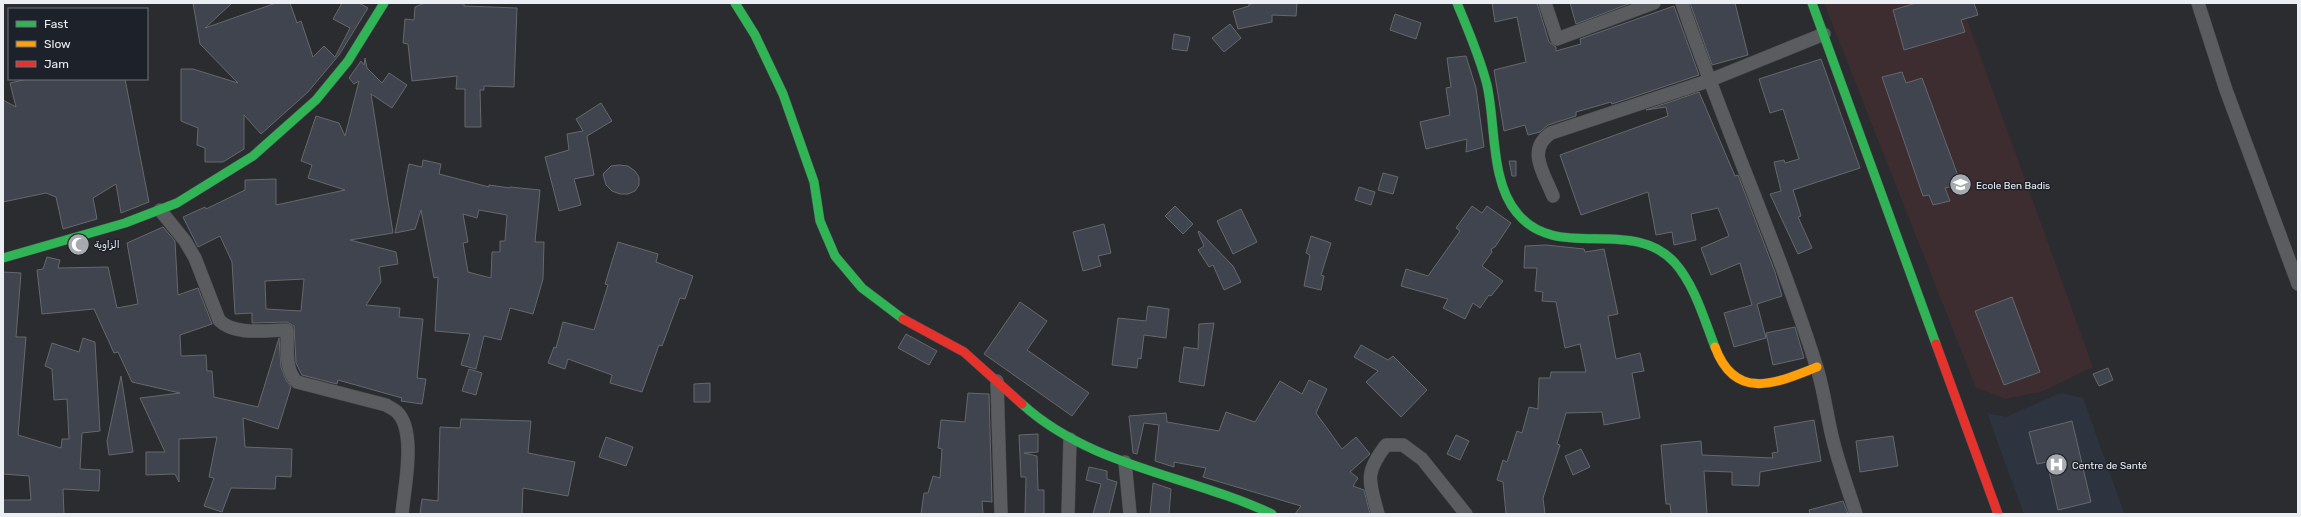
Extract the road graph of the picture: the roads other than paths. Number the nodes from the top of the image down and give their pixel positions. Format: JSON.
{"nodes":[{"id":1,"x":384,"y":3,"type":"edge"},
{"id":2,"x":735,"y":3,"type":"edge"},
{"id":3,"x":1457,"y":3,"type":"edge"},
{"id":4,"x":1545,"y":3,"type":"edge"},
{"id":5,"x":1654,"y":3,"type":"edge"},
{"id":6,"x":1682,"y":3,"type":"edge"},
{"id":7,"x":1812,"y":3,"type":"edge"},
{"id":8,"x":2198,"y":3,"type":"edge"},
{"id":9,"x":1824,"y":34,"type":"junction"},
{"id":10,"x":1708,"y":81,"type":"junction"},
{"id":11,"x":1553,"y":196,"type":"dead end"},
{"id":12,"x":160,"y":210,"type":"junction"},
{"id":13,"x":3,"y":258,"type":"edge"},
{"id":14,"x":2298,"y":284,"type":"edge"},
{"id":15,"x":1817,"y":367,"type":"junction"},
{"id":16,"x":997,"y":381,"type":"junction"},
{"id":17,"x":1070,"y":439,"type":"junction"},
{"id":18,"x":1125,"y":462,"type":"junction"},
{"id":19,"x":402,"y":514,"type":"edge"},
{"id":20,"x":1001,"y":514,"type":"edge"},
{"id":21,"x":1068,"y":514,"type":"edge"},
{"id":22,"x":1130,"y":514,"type":"edge"},
{"id":23,"x":1272,"y":514,"type":"edge"},
{"id":24,"x":1378,"y":514,"type":"edge"},
{"id":25,"x":1466,"y":514,"type":"edge"},
{"id":26,"x":1856,"y":514,"type":"edge"},
{"id":27,"x":1998,"y":514,"type":"edge"}],
"edges":[{"from":1,"to":12,"type":"street"},
{"from":2,"to":16,"type":"street"},
{"from":3,"to":15,"type":"street"},
{"from":4,"to":5,"type":"street"},
{"from":6,"to":10,"type":"street"},
{"from":7,"to":9,"type":"street"},
{"from":8,"to":14,"type":"street"},
{"from":9,"to":10,"type":"street"},
{"from":9,"to":27,"type":"street"},
{"from":10,"to":11,"type":"street"},
{"from":10,"to":15,"type":"street"},
{"from":12,"to":13,"type":"street"},
{"from":12,"to":19,"type":"street"},
{"from":15,"to":26,"type":"street"},
{"from":16,"to":17,"type":"street"},
{"from":16,"to":20,"type":"street"},
{"from":17,"to":18,"type":"street"},
{"from":17,"to":21,"type":"street"},
{"from":18,"to":22,"type":"street"},
{"from":18,"to":23,"type":"street"},
{"from":24,"to":25,"type":"street"}]}
